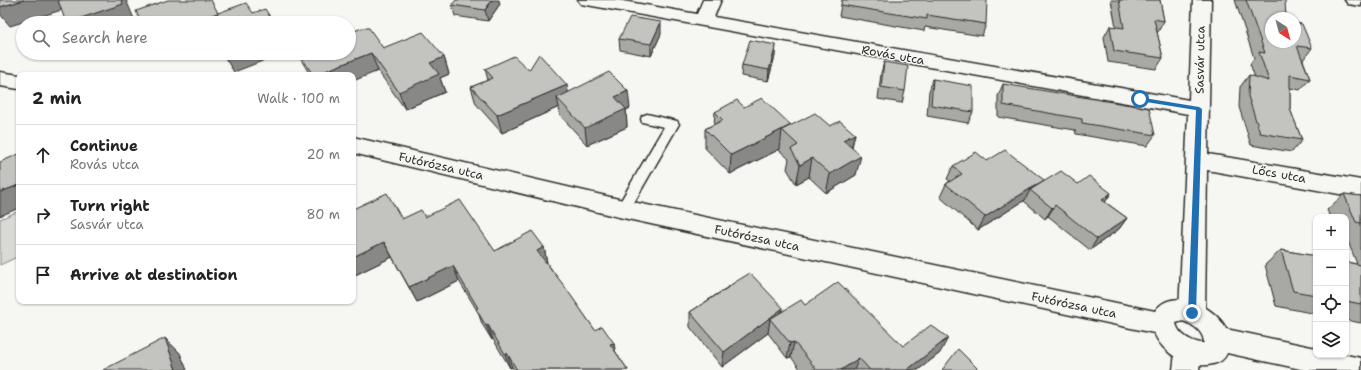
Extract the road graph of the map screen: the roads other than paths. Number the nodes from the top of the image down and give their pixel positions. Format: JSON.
{"nodes":[{"id":1,"x":586,"y":0,"type":"edge"},
{"id":2,"x":712,"y":0,"type":"edge"},
{"id":3,"x":1202,"y":0,"type":"edge"},
{"id":4,"x":1354,"y":0,"type":"edge"},
{"id":5,"x":1361,"y":1,"type":"edge"},
{"id":6,"x":703,"y":21,"type":"junction"},
{"id":7,"x":0,"y":78,"type":"edge"},
{"id":8,"x":16,"y":81,"type":"edge"},
{"id":9,"x":1199,"y":109,"type":"junction"},
{"id":10,"x":647,"y":119,"type":"dead end"},
{"id":11,"x":356,"y":146,"type":"edge"},
{"id":12,"x":1197,"y":160,"type":"junction"},
{"id":13,"x":1361,"y":189,"type":"edge"},
{"id":14,"x":623,"y":210,"type":"junction"},
{"id":15,"x":1192,"y":313,"type":"junction"},
{"id":16,"x":1163,"y":324,"type":"junction"},
{"id":17,"x":1218,"y":339,"type":"junction"},
{"id":18,"x":1187,"y":361,"type":"edge"},
{"id":19,"x":1361,"y":370,"type":"edge"}],
"edges":[{"from":1,"to":6,"type":"street","name":"Rovás utca"},
{"from":2,"to":6,"type":"street"},
{"from":3,"to":9,"type":"street","name":"Sasvár utca"},
{"from":4,"to":5,"type":"street"},
{"from":6,"to":9,"type":"street","name":"Rovás utca"},
{"from":7,"to":8,"type":"street"},
{"from":9,"to":12,"type":"street","name":"Sasvár utca"},
{"from":10,"to":14,"type":"lane"},
{"from":11,"to":14,"type":"street","name":"Futórózsa utca"},
{"from":12,"to":13,"type":"street","name":"Lőcs utca"},
{"from":12,"to":15,"type":"street","name":"Sasvár utca"},
{"from":14,"to":16,"type":"street","name":"Futórózsa utca"},
{"from":15,"to":16,"type":"street"},
{"from":15,"to":17,"type":"street"},
{"from":16,"to":18,"type":"street"},
{"from":17,"to":18,"type":"street"},
{"from":17,"to":19,"type":"street"}]}
